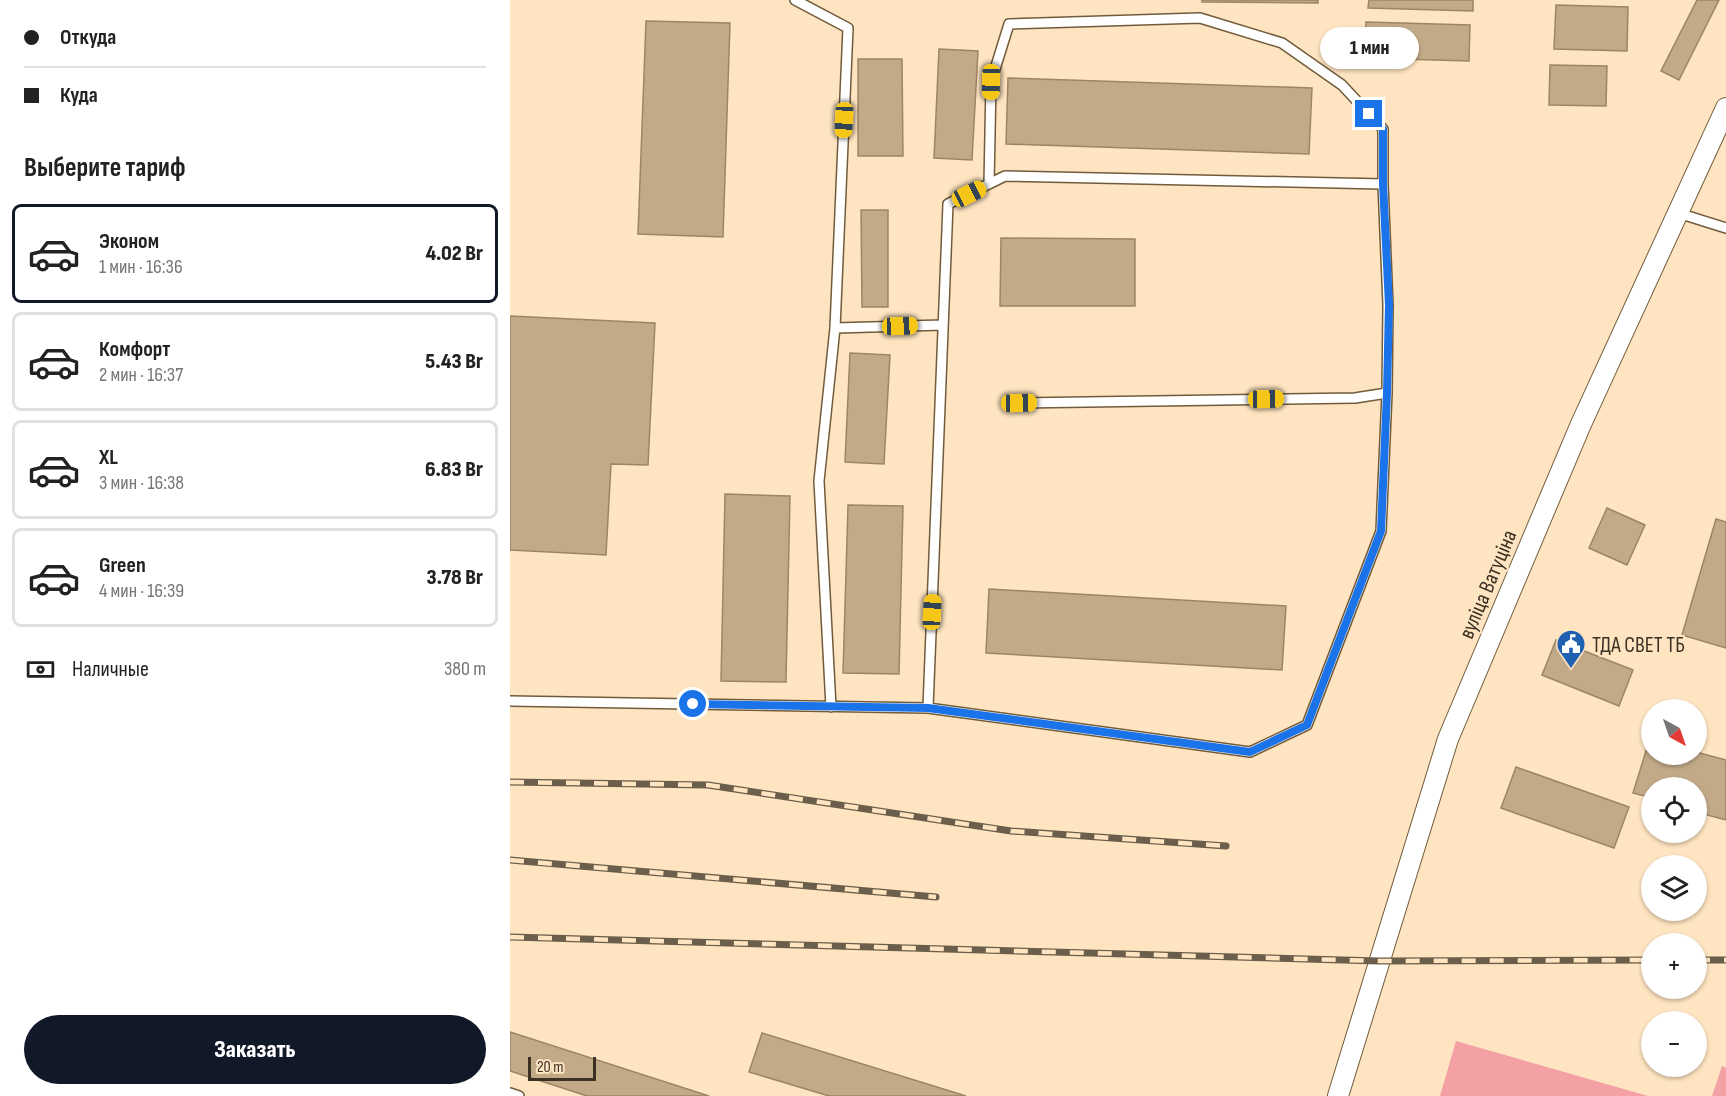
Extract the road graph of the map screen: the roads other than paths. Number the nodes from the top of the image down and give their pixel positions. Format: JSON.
{"nodes":[{"id":1,"x":795,"y":0,"type":"edge"},
{"id":2,"x":1726,"y":108,"type":"edge"},
{"id":3,"x":989,"y":184,"type":"junction"},
{"id":4,"x":1383,"y":184,"type":"junction"},
{"id":5,"x":1678,"y":213,"type":"junction"},
{"id":6,"x":1726,"y":228,"type":"edge"},
{"id":7,"x":943,"y":325,"type":"junction"},
{"id":8,"x":835,"y":328,"type":"junction"},
{"id":9,"x":1387,"y":393,"type":"junction"},
{"id":10,"x":1019,"y":403,"type":"dead end"},
{"id":11,"x":510,"y":701,"type":"edge"},
{"id":12,"x":831,"y":707,"type":"junction"},
{"id":13,"x":928,"y":708,"type":"junction"},
{"id":14,"x":510,"y":1093,"type":"edge"},
{"id":15,"x":519,"y":1096,"type":"edge"},
{"id":16,"x":1338,"y":1096,"type":"edge"}],
"edges":[{"from":1,"to":8,"type":"lane"},
{"from":2,"to":5,"type":"street","name":"вуліца Ватуціна"},
{"from":3,"to":4,"type":"lane"},
{"from":3,"to":4,"type":"lane"},
{"from":3,"to":7,"type":"lane"},
{"from":4,"to":9,"type":"lane"},
{"from":5,"to":6,"type":"lane"},
{"from":5,"to":16,"type":"street","name":"вуліца Ватуціна"},
{"from":7,"to":8,"type":"lane"},
{"from":7,"to":13,"type":"lane"},
{"from":8,"to":12,"type":"lane"},
{"from":9,"to":10,"type":"lane"},
{"from":9,"to":13,"type":"lane"},
{"from":11,"to":12,"type":"lane"},
{"from":12,"to":13,"type":"lane"},
{"from":14,"to":15,"type":"lane"}]}
